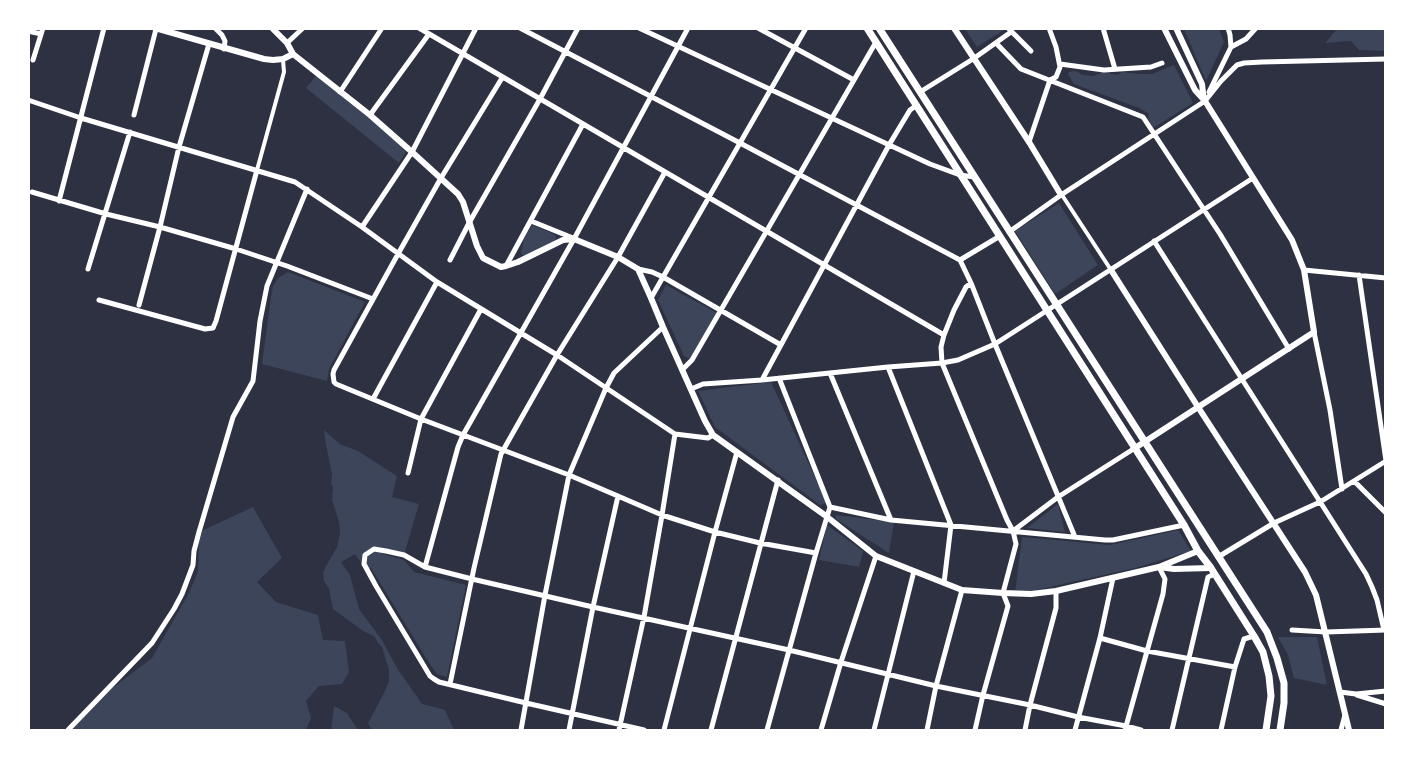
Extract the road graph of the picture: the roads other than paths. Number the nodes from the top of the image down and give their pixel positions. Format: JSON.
{"nodes":[{"id":1,"x":104,"y":28,"type":"edge"},
{"id":2,"x":215,"y":28,"type":"edge"},
{"id":3,"x":272,"y":28,"type":"edge"},
{"id":4,"x":303,"y":28,"type":"edge"},
{"id":5,"x":382,"y":28,"type":"edge"},
{"id":6,"x":419,"y":28,"type":"edge"},
{"id":7,"x":477,"y":28,"type":"edge"},
{"id":8,"x":520,"y":28,"type":"edge"},
{"id":9,"x":578,"y":28,"type":"edge"},
{"id":10,"x":639,"y":28,"type":"edge"},
{"id":11,"x":688,"y":28,"type":"edge"},
{"id":12,"x":758,"y":28,"type":"edge"},
{"id":13,"x":806,"y":28,"type":"edge"},
{"id":14,"x":867,"y":28,"type":"edge"},
{"id":15,"x":879,"y":28,"type":"edge"},
{"id":16,"x":954,"y":28,"type":"edge"},
{"id":17,"x":1058,"y":28,"type":"edge"},
{"id":18,"x":1103,"y":28,"type":"edge"},
{"id":19,"x":1164,"y":28,"type":"edge"},
{"id":20,"x":1176,"y":28,"type":"edge"},
{"id":21,"x":1228,"y":28,"type":"edge"},
{"id":22,"x":1256,"y":28,"type":"edge"},
{"id":23,"x":155,"y":29,"type":"edge"},
{"id":24,"x":1009,"y":30,"type":"edge"},
{"id":25,"x":1050,"y":30,"type":"edge"},
{"id":26,"x":28,"y":31,"type":"edge"},
{"id":27,"x":42,"y":31,"type":"edge"},
{"id":28,"x":429,"y":34,"type":"junction"},
{"id":29,"x":876,"y":42,"type":"junction"},
{"id":30,"x":287,"y":43,"type":"junction"},
{"id":31,"x":996,"y":43,"type":"junction"},
{"id":32,"x":209,"y":44,"type":"junction"},
{"id":33,"x":678,"y":47,"type":"junction"},
{"id":34,"x":1231,"y":47,"type":"junction"},
{"id":35,"x":794,"y":48,"type":"junction"},
{"id":36,"x":224,"y":49,"type":"junction"},
{"id":37,"x":1031,"y":51,"type":"dead end"},
{"id":38,"x":565,"y":52,"type":"junction"},
{"id":39,"x":293,"y":54,"type":"junction"},
{"id":40,"x":464,"y":54,"type":"junction"},
{"id":41,"x":1386,"y":57,"type":"edge"},
{"id":42,"x":283,"y":59,"type":"junction"},
{"id":43,"x":973,"y":59,"type":"junction"},
{"id":44,"x":33,"y":60,"type":"dead end"},
{"id":45,"x":1162,"y":63,"type":"dead end"},
{"id":46,"x":1060,"y":64,"type":"junction"},
{"id":47,"x":1115,"y":69,"type":"junction"},
{"id":48,"x":502,"y":78,"type":"junction"},
{"id":49,"x":854,"y":80,"type":"junction"},
{"id":50,"x":1050,"y":80,"type":"junction"},
{"id":51,"x":771,"y":90,"type":"junction"},
{"id":52,"x":340,"y":92,"type":"junction"},
{"id":53,"x":920,"y":92,"type":"junction"},
{"id":54,"x":651,"y":98,"type":"junction"},
{"id":55,"x":540,"y":99,"type":"junction"},
{"id":56,"x":28,"y":100,"type":"edge"},
{"id":57,"x":1204,"y":101,"type":"junction"},
{"id":58,"x":916,"y":105,"type":"junction"},
{"id":59,"x":134,"y":115,"type":"dead end"},
{"id":60,"x":370,"y":115,"type":"junction"},
{"id":61,"x":81,"y":118,"type":"junction"},
{"id":62,"x":832,"y":119,"type":"junction"},
{"id":63,"x":583,"y":124,"type":"junction"},
{"id":64,"x":130,"y":132,"type":"junction"},
{"id":65,"x":1154,"y":135,"type":"junction"},
{"id":66,"x":1029,"y":142,"type":"junction"},
{"id":67,"x":740,"y":143,"type":"junction"},
{"id":68,"x":889,"y":145,"type":"junction"},
{"id":69,"x":179,"y":147,"type":"junction"},
{"id":70,"x":624,"y":148,"type":"junction"},
{"id":71,"x":412,"y":152,"type":"junction"},
{"id":72,"x":257,"y":170,"type":"junction"},
{"id":73,"x":665,"y":172,"type":"junction"},
{"id":74,"x":800,"y":174,"type":"junction"},
{"id":75,"x":960,"y":176,"type":"junction"},
{"id":76,"x":974,"y":177,"type":"junction"},
{"id":77,"x":441,"y":178,"type":"junction"},
{"id":78,"x":1253,"y":178,"type":"junction"},
{"id":79,"x":307,"y":189,"type":"junction"},
{"id":80,"x":32,"y":192,"type":"dead end"},
{"id":81,"x":1061,"y":195,"type":"junction"},
{"id":82,"x":709,"y":198,"type":"junction"},
{"id":83,"x":59,"y":201,"type":"junction"},
{"id":84,"x":856,"y":205,"type":"junction"},
{"id":85,"x":1203,"y":210,"type":"junction"},
{"id":86,"x":106,"y":214,"type":"junction"},
{"id":87,"x":531,"y":221,"type":"junction"},
{"id":88,"x":469,"y":223,"type":"junction"},
{"id":89,"x":160,"y":227,"type":"junction"},
{"id":90,"x":362,"y":227,"type":"junction"},
{"id":91,"x":767,"y":231,"type":"junction"},
{"id":92,"x":1009,"y":232,"type":"junction"},
{"id":93,"x":1000,"y":236,"type":"junction"},
{"id":94,"x":574,"y":239,"type":"junction"},
{"id":95,"x":1154,"y":241,"type":"junction"},
{"id":96,"x":236,"y":249,"type":"junction"},
{"id":97,"x":398,"y":254,"type":"junction"},
{"id":98,"x":618,"y":257,"type":"junction"},
{"id":99,"x":450,"y":260,"type":"dead end"},
{"id":100,"x":960,"y":260,"type":"junction"},
{"id":101,"x":276,"y":262,"type":"junction"},
{"id":102,"x":506,"y":266,"type":"junction"},
{"id":103,"x":824,"y":266,"type":"junction"},
{"id":104,"x":88,"y":269,"type":"dead end"},
{"id":105,"x":638,"y":270,"type":"junction"},
{"id":106,"x":1111,"y":270,"type":"junction"},
{"id":107,"x":1304,"y":270,"type":"junction"},
{"id":108,"x":1359,"y":275,"type":"junction"},
{"id":109,"x":663,"y":277,"type":"junction"},
{"id":110,"x":1386,"y":278,"type":"edge"},
{"id":111,"x":437,"y":282,"type":"junction"},
{"id":112,"x":971,"y":284,"type":"junction"},
{"id":113,"x":651,"y":298,"type":"junction"},
{"id":114,"x":373,"y":299,"type":"junction"},
{"id":115,"x":99,"y":300,"type":"dead end"},
{"id":116,"x":1056,"y":304,"type":"junction"},
{"id":117,"x":139,"y":305,"type":"dead end"},
{"id":118,"x":481,"y":309,"type":"junction"},
{"id":119,"x":721,"y":310,"type":"junction"},
{"id":120,"x":1048,"y":310,"type":"junction"},
{"id":121,"x":663,"y":327,"type":"junction"},
{"id":122,"x":1314,"y":332,"type":"junction"},
{"id":123,"x":521,"y":333,"type":"junction"},
{"id":124,"x":944,"y":335,"type":"junction"},
{"id":125,"x":995,"y":344,"type":"junction"},
{"id":126,"x":781,"y":345,"type":"junction"},
{"id":127,"x":1289,"y":349,"type":"junction"},
{"id":128,"x":557,"y":356,"type":"junction"},
{"id":129,"x":942,"y":363,"type":"junction"},
{"id":130,"x":888,"y":366,"type":"junction"},
{"id":131,"x":682,"y":369,"type":"junction"},
{"id":132,"x":830,"y":373,"type":"junction"},
{"id":133,"x":779,"y":378,"type":"junction"},
{"id":134,"x":1242,"y":379,"type":"junction"},
{"id":135,"x":762,"y":380,"type":"junction"},
{"id":136,"x":606,"y":388,"type":"junction"},
{"id":137,"x":691,"y":389,"type":"junction"},
{"id":138,"x":373,"y":399,"type":"junction"},
{"id":139,"x":1198,"y":407,"type":"junction"},
{"id":140,"x":421,"y":419,"type":"junction"},
{"id":141,"x":675,"y":434,"type":"junction"},
{"id":142,"x":463,"y":435,"type":"junction"},
{"id":143,"x":713,"y":435,"type":"junction"},
{"id":144,"x":1144,"y":441,"type":"junction"},
{"id":145,"x":1135,"y":448,"type":"junction"},
{"id":146,"x":503,"y":449,"type":"junction"},
{"id":147,"x":737,"y":452,"type":"junction"},
{"id":148,"x":1386,"y":461,"type":"edge"},
{"id":149,"x":408,"y":473,"type":"dead end"},
{"id":150,"x":569,"y":475,"type":"junction"},
{"id":151,"x":778,"y":480,"type":"junction"},
{"id":152,"x":1355,"y":482,"type":"junction"},
{"id":153,"x":1342,"y":489,"type":"junction"},
{"id":154,"x":618,"y":496,"type":"junction"},
{"id":155,"x":1058,"y":497,"type":"junction"},
{"id":156,"x":1320,"y":502,"type":"junction"},
{"id":157,"x":830,"y":507,"type":"junction"},
{"id":158,"x":1386,"y":513,"type":"edge"},
{"id":159,"x":662,"y":515,"type":"junction"},
{"id":160,"x":826,"y":516,"type":"junction"},
{"id":161,"x":891,"y":520,"type":"junction"},
{"id":162,"x":1274,"y":523,"type":"junction"},
{"id":163,"x":951,"y":525,"type":"junction"},
{"id":164,"x":1184,"y":525,"type":"junction"},
{"id":165,"x":1013,"y":531,"type":"junction"},
{"id":166,"x":715,"y":532,"type":"junction"},
{"id":167,"x":1075,"y":537,"type":"junction"},
{"id":168,"x":760,"y":543,"type":"junction"},
{"id":169,"x":1198,"y":551,"type":"junction"},
{"id":170,"x":816,"y":553,"type":"junction"},
{"id":171,"x":876,"y":556,"type":"junction"},
{"id":172,"x":1218,"y":557,"type":"junction"},
{"id":173,"x":425,"y":567,"type":"junction"},
{"id":174,"x":1159,"y":567,"type":"junction"},
{"id":175,"x":914,"y":571,"type":"junction"},
{"id":176,"x":1213,"y":571,"type":"junction"},
{"id":177,"x":1113,"y":578,"type":"junction"},
{"id":178,"x":472,"y":579,"type":"junction"},
{"id":179,"x":944,"y":583,"type":"junction"},
{"id":180,"x":962,"y":590,"type":"junction"},
{"id":181,"x":1056,"y":591,"type":"junction"},
{"id":182,"x":1003,"y":593,"type":"junction"},
{"id":183,"x":545,"y":595,"type":"junction"},
{"id":184,"x":593,"y":607,"type":"junction"},
{"id":185,"x":644,"y":617,"type":"junction"},
{"id":186,"x":691,"y":628,"type":"junction"},
{"id":187,"x":1292,"y":630,"type":"dead end"},
{"id":188,"x":1385,"y":630,"type":"edge"},
{"id":189,"x":1326,"y":632,"type":"junction"},
{"id":190,"x":1254,"y":636,"type":"junction"},
{"id":191,"x":736,"y":638,"type":"junction"},
{"id":192,"x":1100,"y":638,"type":"junction"},
{"id":193,"x":789,"y":650,"type":"junction"},
{"id":194,"x":1147,"y":651,"type":"junction"},
{"id":195,"x":1189,"y":658,"type":"junction"},
{"id":196,"x":841,"y":662,"type":"junction"},
{"id":197,"x":1235,"y":668,"type":"junction"},
{"id":198,"x":888,"y":674,"type":"junction"},
{"id":199,"x":450,"y":684,"type":"junction"},
{"id":200,"x":936,"y":686,"type":"junction"},
{"id":201,"x":1386,"y":691,"type":"edge"},
{"id":202,"x":1340,"y":692,"type":"junction"},
{"id":203,"x":1356,"y":694,"type":"junction"},
{"id":204,"x":983,"y":695,"type":"junction"},
{"id":205,"x":526,"y":703,"type":"junction"},
{"id":206,"x":1386,"y":704,"type":"edge"},
{"id":207,"x":1030,"y":705,"type":"junction"},
{"id":208,"x":572,"y":714,"type":"junction"},
{"id":209,"x":1345,"y":715,"type":"junction"},
{"id":210,"x":1078,"y":717,"type":"junction"},
{"id":211,"x":620,"y":728,"type":"edge"},
{"id":212,"x":1125,"y":728,"type":"edge"},
{"id":213,"x":68,"y":730,"type":"edge"},
{"id":214,"x":521,"y":730,"type":"edge"},
{"id":215,"x":569,"y":730,"type":"edge"},
{"id":216,"x":644,"y":730,"type":"edge"},
{"id":217,"x":664,"y":730,"type":"edge"},
{"id":218,"x":711,"y":730,"type":"edge"},
{"id":219,"x":767,"y":730,"type":"edge"},
{"id":220,"x":821,"y":730,"type":"edge"},
{"id":221,"x":874,"y":730,"type":"edge"},
{"id":222,"x":927,"y":730,"type":"edge"},
{"id":223,"x":975,"y":730,"type":"edge"},
{"id":224,"x":1025,"y":730,"type":"edge"},
{"id":225,"x":1075,"y":730,"type":"edge"},
{"id":226,"x":1142,"y":730,"type":"edge"},
{"id":227,"x":1172,"y":730,"type":"edge"},
{"id":228,"x":1221,"y":730,"type":"edge"},
{"id":229,"x":1266,"y":730,"type":"edge"},
{"id":230,"x":1280,"y":730,"type":"edge"},
{"id":231,"x":1341,"y":730,"type":"edge"},
{"id":232,"x":1349,"y":730,"type":"edge"}],
"edges":[{"from":1,"to":61,"type":"street"},
{"from":2,"to":36,"type":"street"},
{"from":3,"to":30,"type":"street"},
{"from":4,"to":30,"type":"street"},
{"from":5,"to":52,"type":"street"},
{"from":6,"to":28,"type":"street"},
{"from":7,"to":40,"type":"street"},
{"from":8,"to":38,"type":"street"},
{"from":9,"to":38,"type":"street"},
{"from":10,"to":33,"type":"street"},
{"from":11,"to":33,"type":"street"},
{"from":12,"to":35,"type":"street"},
{"from":13,"to":35,"type":"street"},
{"from":14,"to":29,"type":"main road"},
{"from":15,"to":53,"type":"main road"},
{"from":16,"to":43,"type":"street"},
{"from":17,"to":25,"type":"street"},
{"from":18,"to":47,"type":"street"},
{"from":19,"to":57,"type":"street"},
{"from":20,"to":57,"type":"street"},
{"from":21,"to":34,"type":"street"},
{"from":22,"to":34,"type":"street"},
{"from":23,"to":32,"type":"street"},
{"from":23,"to":59,"type":"street"},
{"from":24,"to":31,"type":"street"},
{"from":24,"to":37,"type":"street"},
{"from":25,"to":46,"type":"street"},
{"from":26,"to":27,"type":"street"},
{"from":27,"to":44,"type":"street"},
{"from":28,"to":40,"type":"street"},
{"from":28,"to":60,"type":"street"},
{"from":29,"to":49,"type":"street"},
{"from":29,"to":58,"type":"main road"},
{"from":30,"to":39,"type":"street"},
{"from":31,"to":43,"type":"street"},
{"from":31,"to":50,"type":"street"},
{"from":32,"to":36,"type":"street"},
{"from":32,"to":69,"type":"street"},
{"from":33,"to":51,"type":"street"},
{"from":33,"to":54,"type":"street"},
{"from":34,"to":57,"type":"street"},
{"from":35,"to":49,"type":"street"},
{"from":35,"to":51,"type":"street"},
{"from":36,"to":42,"type":"street"},
{"from":38,"to":54,"type":"street"},
{"from":38,"to":55,"type":"street"},
{"from":39,"to":42,"type":"street"},
{"from":39,"to":52,"type":"street"},
{"from":40,"to":48,"type":"street"},
{"from":40,"to":71,"type":"street"},
{"from":41,"to":57,"type":"street"},
{"from":42,"to":72,"type":"street"},
{"from":43,"to":53,"type":"street"},
{"from":43,"to":66,"type":"street"},
{"from":45,"to":47,"type":"street"},
{"from":46,"to":47,"type":"street"},
{"from":46,"to":50,"type":"street"},
{"from":48,"to":55,"type":"street"},
{"from":48,"to":77,"type":"street"},
{"from":49,"to":62,"type":"street"},
{"from":50,"to":65,"type":"street"},
{"from":50,"to":66,"type":"street"},
{"from":51,"to":62,"type":"street"},
{"from":51,"to":67,"type":"street"},
{"from":52,"to":60,"type":"street"},
{"from":53,"to":76,"type":"main road"},
{"from":54,"to":67,"type":"street"},
{"from":54,"to":70,"type":"street"},
{"from":55,"to":63,"type":"street"},
{"from":55,"to":88,"type":"street"},
{"from":56,"to":61,"type":"street"},
{"from":57,"to":65,"type":"street"},
{"from":57,"to":78,"type":"street"},
{"from":58,"to":68,"type":"street"},
{"from":58,"to":75,"type":"main road"},
{"from":60,"to":71,"type":"street"},
{"from":61,"to":64,"type":"street"},
{"from":61,"to":83,"type":"street"},
{"from":62,"to":68,"type":"street"},
{"from":62,"to":74,"type":"street"},
{"from":63,"to":70,"type":"street"},
{"from":63,"to":87,"type":"street"},
{"from":64,"to":69,"type":"street"},
{"from":64,"to":86,"type":"street"},
{"from":65,"to":81,"type":"street"},
{"from":65,"to":85,"type":"street"},
{"from":66,"to":81,"type":"street"},
{"from":67,"to":74,"type":"street"},
{"from":67,"to":82,"type":"street"},
{"from":68,"to":75,"type":"street"},
{"from":68,"to":84,"type":"street"},
{"from":69,"to":72,"type":"street"},
{"from":69,"to":89,"type":"street"},
{"from":70,"to":73,"type":"street"},
{"from":70,"to":94,"type":"street"},
{"from":71,"to":77,"type":"street"},
{"from":71,"to":90,"type":"street"},
{"from":72,"to":79,"type":"street"},
{"from":72,"to":96,"type":"street"},
{"from":73,"to":82,"type":"street"},
{"from":73,"to":98,"type":"street"},
{"from":74,"to":84,"type":"street"},
{"from":74,"to":91,"type":"street"},
{"from":75,"to":76,"type":"street"},
{"from":75,"to":93,"type":"main road"},
{"from":76,"to":92,"type":"main road"},
{"from":77,"to":88,"type":"street"},
{"from":77,"to":97,"type":"street"},
{"from":78,"to":85,"type":"street"},
{"from":78,"to":107,"type":"street"},
{"from":79,"to":90,"type":"street"},
{"from":79,"to":101,"type":"street"},
{"from":80,"to":83,"type":"street"},
{"from":81,"to":92,"type":"street"},
{"from":81,"to":106,"type":"street"},
{"from":82,"to":91,"type":"street"},
{"from":82,"to":109,"type":"street"},
{"from":83,"to":86,"type":"street"},
{"from":84,"to":100,"type":"street"},
{"from":84,"to":103,"type":"street"},
{"from":85,"to":95,"type":"street"},
{"from":85,"to":127,"type":"street"},
{"from":86,"to":89,"type":"street"},
{"from":86,"to":104,"type":"street"},
{"from":87,"to":94,"type":"street"},
{"from":87,"to":102,"type":"street"},
{"from":88,"to":99,"type":"street"},
{"from":88,"to":102,"type":"street"},
{"from":89,"to":96,"type":"street"},
{"from":89,"to":117,"type":"street"},
{"from":90,"to":97,"type":"street"},
{"from":91,"to":103,"type":"street"},
{"from":91,"to":119,"type":"street"},
{"from":92,"to":116,"type":"main road"},
{"from":93,"to":100,"type":"street"},
{"from":93,"to":120,"type":"main road"},
{"from":94,"to":98,"type":"street"},
{"from":94,"to":102,"type":"street"},
{"from":94,"to":123,"type":"street"},
{"from":95,"to":106,"type":"street"},
{"from":95,"to":134,"type":"street"},
{"from":96,"to":101,"type":"street"},
{"from":96,"to":115,"type":"street"},
{"from":97,"to":111,"type":"street"},
{"from":97,"to":114,"type":"street"},
{"from":98,"to":105,"type":"street"},
{"from":98,"to":128,"type":"street"},
{"from":100,"to":112,"type":"street"},
{"from":101,"to":114,"type":"street"},
{"from":101,"to":213,"type":"street"},
{"from":103,"to":124,"type":"street"},
{"from":103,"to":126,"type":"street"},
{"from":105,"to":109,"type":"street"},
{"from":105,"to":113,"type":"street"},
{"from":106,"to":116,"type":"street"},
{"from":106,"to":139,"type":"street"},
{"from":107,"to":108,"type":"street"},
{"from":107,"to":122,"type":"street"},
{"from":108,"to":110,"type":"street"},
{"from":108,"to":148,"type":"street"},
{"from":109,"to":113,"type":"street"},
{"from":109,"to":119,"type":"street"},
{"from":111,"to":118,"type":"street"},
{"from":111,"to":138,"type":"street"},
{"from":112,"to":124,"type":"street"},
{"from":112,"to":125,"type":"street"},
{"from":113,"to":121,"type":"street"},
{"from":114,"to":138,"type":"street"},
{"from":116,"to":120,"type":"street"},
{"from":116,"to":144,"type":"main road"},
{"from":118,"to":123,"type":"street"},
{"from":118,"to":140,"type":"street"},
{"from":119,"to":126,"type":"street"},
{"from":119,"to":131,"type":"street"},
{"from":120,"to":125,"type":"street"},
{"from":120,"to":145,"type":"main road"},
{"from":121,"to":131,"type":"street"},
{"from":121,"to":136,"type":"street"},
{"from":122,"to":127,"type":"street"},
{"from":122,"to":153,"type":"street"},
{"from":123,"to":128,"type":"street"},
{"from":123,"to":142,"type":"street"},
{"from":124,"to":129,"type":"street"},
{"from":125,"to":129,"type":"street"},
{"from":125,"to":155,"type":"street"},
{"from":126,"to":135,"type":"street"},
{"from":127,"to":134,"type":"street"},
{"from":128,"to":136,"type":"street"},
{"from":128,"to":146,"type":"street"},
{"from":129,"to":130,"type":"street"},
{"from":129,"to":165,"type":"street"},
{"from":130,"to":132,"type":"street"},
{"from":130,"to":163,"type":"street"},
{"from":131,"to":137,"type":"street"},
{"from":132,"to":133,"type":"street"},
{"from":132,"to":161,"type":"street"},
{"from":133,"to":135,"type":"street"},
{"from":133,"to":157,"type":"street"},
{"from":134,"to":139,"type":"street"},
{"from":134,"to":156,"type":"street"},
{"from":135,"to":137,"type":"street"},
{"from":136,"to":141,"type":"street"},
{"from":136,"to":150,"type":"street"},
{"from":137,"to":143,"type":"street"},
{"from":138,"to":140,"type":"street"},
{"from":139,"to":144,"type":"street"},
{"from":139,"to":162,"type":"street"},
{"from":140,"to":142,"type":"street"},
{"from":140,"to":149,"type":"street"},
{"from":141,"to":143,"type":"street"},
{"from":141,"to":159,"type":"street"},
{"from":142,"to":146,"type":"street"},
{"from":142,"to":173,"type":"street"},
{"from":143,"to":147,"type":"street"},
{"from":144,"to":145,"type":"street"},
{"from":144,"to":172,"type":"main road"},
{"from":145,"to":155,"type":"street"},
{"from":145,"to":164,"type":"main road"},
{"from":146,"to":150,"type":"street"},
{"from":146,"to":178,"type":"street"},
{"from":147,"to":151,"type":"street"},
{"from":147,"to":166,"type":"street"},
{"from":148,"to":152,"type":"street"},
{"from":150,"to":154,"type":"street"},
{"from":150,"to":183,"type":"street"},
{"from":151,"to":160,"type":"street"},
{"from":151,"to":168,"type":"street"},
{"from":152,"to":153,"type":"street"},
{"from":152,"to":158,"type":"street"},
{"from":153,"to":156,"type":"street"},
{"from":154,"to":159,"type":"street"},
{"from":154,"to":184,"type":"street"},
{"from":155,"to":165,"type":"street"},
{"from":155,"to":167,"type":"street"},
{"from":156,"to":162,"type":"street"},
{"from":156,"to":188,"type":"street"},
{"from":157,"to":160,"type":"street"},
{"from":157,"to":161,"type":"street"},
{"from":159,"to":166,"type":"street"},
{"from":159,"to":185,"type":"street"},
{"from":160,"to":170,"type":"street"},
{"from":160,"to":171,"type":"street"},
{"from":161,"to":163,"type":"street"},
{"from":162,"to":172,"type":"street"},
{"from":162,"to":189,"type":"street"},
{"from":163,"to":165,"type":"street"},
{"from":163,"to":179,"type":"street"},
{"from":164,"to":167,"type":"street"},
{"from":164,"to":169,"type":"main road"},
{"from":165,"to":167,"type":"street"},
{"from":165,"to":182,"type":"street"},
{"from":166,"to":168,"type":"street"},
{"from":166,"to":186,"type":"street"},
{"from":168,"to":170,"type":"street"},
{"from":168,"to":191,"type":"street"},
{"from":169,"to":174,"type":"street"},
{"from":169,"to":176,"type":"main road"},
{"from":170,"to":193,"type":"street"},
{"from":171,"to":175,"type":"street"},
{"from":171,"to":196,"type":"street"},
{"from":172,"to":230,"type":"main road"},
{"from":173,"to":178,"type":"street"},
{"from":173,"to":199,"type":"street"},
{"from":174,"to":176,"type":"street"},
{"from":174,"to":177,"type":"street"},
{"from":174,"to":194,"type":"street"},
{"from":175,"to":179,"type":"street"},
{"from":175,"to":198,"type":"street"},
{"from":176,"to":190,"type":"main road"},
{"from":176,"to":195,"type":"street"},
{"from":177,"to":181,"type":"street"},
{"from":177,"to":192,"type":"street"},
{"from":178,"to":183,"type":"street"},
{"from":178,"to":199,"type":"street"},
{"from":179,"to":180,"type":"street"},
{"from":180,"to":182,"type":"street"},
{"from":180,"to":200,"type":"street"},
{"from":181,"to":182,"type":"street"},
{"from":181,"to":207,"type":"street"},
{"from":182,"to":204,"type":"street"},
{"from":183,"to":184,"type":"street"},
{"from":183,"to":205,"type":"street"},
{"from":184,"to":185,"type":"street"},
{"from":184,"to":208,"type":"street"},
{"from":185,"to":186,"type":"street"},
{"from":185,"to":211,"type":"street"},
{"from":186,"to":191,"type":"street"},
{"from":186,"to":217,"type":"street"},
{"from":187,"to":189,"type":"street"},
{"from":188,"to":189,"type":"street"},
{"from":189,"to":202,"type":"street"},
{"from":190,"to":197,"type":"street"},
{"from":190,"to":229,"type":"main road"},
{"from":191,"to":193,"type":"street"},
{"from":191,"to":218,"type":"street"},
{"from":192,"to":194,"type":"street"},
{"from":192,"to":210,"type":"street"},
{"from":193,"to":196,"type":"street"},
{"from":193,"to":219,"type":"street"},
{"from":194,"to":195,"type":"street"},
{"from":194,"to":212,"type":"street"},
{"from":195,"to":197,"type":"street"},
{"from":195,"to":227,"type":"street"},
{"from":196,"to":198,"type":"street"},
{"from":196,"to":220,"type":"street"},
{"from":197,"to":228,"type":"street"},
{"from":198,"to":200,"type":"street"},
{"from":198,"to":221,"type":"street"},
{"from":199,"to":205,"type":"street"},
{"from":200,"to":204,"type":"street"},
{"from":200,"to":222,"type":"street"},
{"from":201,"to":203,"type":"street"},
{"from":202,"to":203,"type":"street"},
{"from":202,"to":209,"type":"street"},
{"from":203,"to":206,"type":"street"},
{"from":204,"to":207,"type":"street"},
{"from":204,"to":223,"type":"street"},
{"from":205,"to":208,"type":"street"},
{"from":205,"to":214,"type":"street"},
{"from":207,"to":210,"type":"street"},
{"from":207,"to":224,"type":"street"},
{"from":208,"to":211,"type":"street"},
{"from":208,"to":215,"type":"street"},
{"from":209,"to":231,"type":"street"},
{"from":209,"to":232,"type":"street"},
{"from":210,"to":212,"type":"street"},
{"from":210,"to":225,"type":"street"},
{"from":211,"to":216,"type":"street"},
{"from":212,"to":226,"type":"street"}]}
